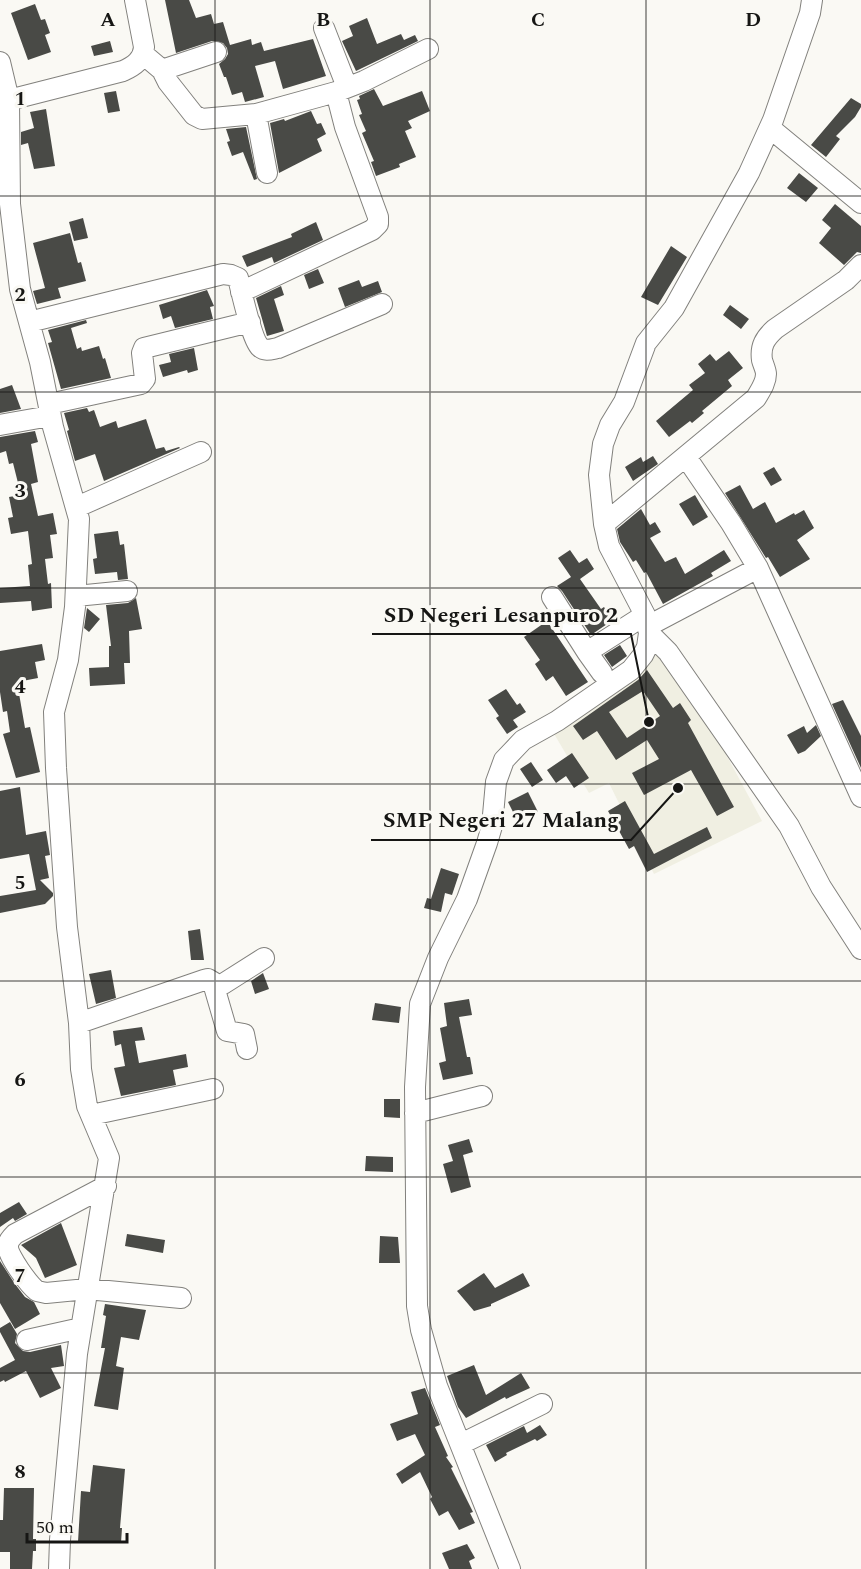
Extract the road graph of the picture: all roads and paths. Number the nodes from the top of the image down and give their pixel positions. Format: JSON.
{"nodes":[{"id":1,"x":135,"y":0,"type":"edge"},
{"id":2,"x":812,"y":0,"type":"edge"},
{"id":3,"x":324,"y":28,"type":"dead end"},
{"id":4,"x":428,"y":49,"type":"dead end"},
{"id":5,"x":216,"y":52,"type":"dead end"},
{"id":6,"x":143,"y":54,"type":"junction"},
{"id":7,"x":0,"y":62,"type":"edge"},
{"id":8,"x":162,"y":70,"type":"junction"},
{"id":9,"x":341,"y":90,"type":"junction"},
{"id":10,"x":9,"y":100,"type":"junction"},
{"id":11,"x":256,"y":114,"type":"junction"},
{"id":12,"x":770,"y":128,"type":"junction"},
{"id":13,"x":5,"y":143,"type":"edge"},
{"id":14,"x":267,"y":173,"type":"dead end"},
{"id":15,"x":861,"y":203,"type":"edge"},
{"id":16,"x":5,"y":206,"type":"edge"},
{"id":17,"x":861,"y":265,"type":"edge"},
{"id":18,"x":241,"y":292,"type":"junction"},
{"id":19,"x":382,"y":304,"type":"dead end"},
{"id":20,"x":29,"y":322,"type":"junction"},
{"id":21,"x":250,"y":322,"type":"junction"},
{"id":22,"x":50,"y":410,"type":"junction"},
{"id":23,"x":0,"y":425,"type":"edge"},
{"id":24,"x":201,"y":453,"type":"dead end"},
{"id":25,"x":686,"y":457,"type":"junction"},
{"id":26,"x":78,"y":507,"type":"junction"},
{"id":27,"x":604,"y":524,"type":"junction"},
{"id":28,"x":758,"y":568,"type":"junction"},
{"id":29,"x":128,"y":591,"type":"dead end"},
{"id":30,"x":76,"y":596,"type":"junction"},
{"id":31,"x":552,"y":597,"type":"dead end"},
{"id":32,"x":647,"y":625,"type":"junction"},
{"id":33,"x":587,"y":651,"type":"junction"},
{"id":34,"x":602,"y":673,"type":"dead end"},
{"id":35,"x":861,"y":797,"type":"edge"},
{"id":36,"x":861,"y":949,"type":"edge"},
{"id":37,"x":264,"y":958,"type":"dead end"},
{"id":38,"x":213,"y":983,"type":"junction"},
{"id":39,"x":79,"y":1023,"type":"junction"},
{"id":40,"x":247,"y":1049,"type":"dead end"},
{"id":41,"x":213,"y":1089,"type":"dead end"},
{"id":42,"x":482,"y":1096,"type":"dead end"},
{"id":43,"x":416,"y":1113,"type":"junction"},
{"id":44,"x":91,"y":1115,"type":"junction"},
{"id":45,"x":106,"y":1186,"type":"junction"},
{"id":46,"x":87,"y":1289,"type":"junction"},
{"id":47,"x":181,"y":1298,"type":"dead end"},
{"id":48,"x":81,"y":1328,"type":"junction"},
{"id":49,"x":27,"y":1340,"type":"dead end"},
{"id":50,"x":542,"y":1404,"type":"dead end"},
{"id":51,"x":461,"y":1444,"type":"junction"},
{"id":52,"x":59,"y":1569,"type":"edge"},
{"id":53,"x":510,"y":1569,"type":"edge"}],
"edges":[{"from":1,"to":6,"type":"street"},
{"from":2,"to":12,"type":"street"},
{"from":3,"to":9,"type":"street"},
{"from":4,"to":9,"type":"street"},
{"from":5,"to":8,"type":"street"},
{"from":6,"to":8,"type":"street"},
{"from":6,"to":10,"type":"street"},
{"from":7,"to":10,"type":"street"},
{"from":8,"to":11,"type":"street"},
{"from":9,"to":11,"type":"street"},
{"from":9,"to":18,"type":"street"},
{"from":10,"to":13,"type":"street"},
{"from":11,"to":14,"type":"street"},
{"from":12,"to":15,"type":"street"},
{"from":12,"to":27,"type":"street"},
{"from":13,"to":16,"type":"street"},
{"from":16,"to":20,"type":"street"},
{"from":17,"to":25,"type":"street"},
{"from":18,"to":20,"type":"street"},
{"from":18,"to":21,"type":"street"},
{"from":19,"to":21,"type":"street"},
{"from":20,"to":22,"type":"street"},
{"from":21,"to":22,"type":"street"},
{"from":22,"to":23,"type":"street"},
{"from":22,"to":26,"type":"street"},
{"from":24,"to":26,"type":"street"},
{"from":25,"to":27,"type":"street"},
{"from":25,"to":28,"type":"street"},
{"from":26,"to":30,"type":"street"},
{"from":27,"to":32,"type":"street"},
{"from":28,"to":32,"type":"street"},
{"from":28,"to":35,"type":"street"},
{"from":29,"to":30,"type":"street"},
{"from":30,"to":39,"type":"street"},
{"from":31,"to":33,"type":"street"},
{"from":32,"to":33,"type":"street"},
{"from":32,"to":36,"type":"street"},
{"from":32,"to":43,"type":"street"},
{"from":33,"to":34,"type":"street"},
{"from":37,"to":38,"type":"street"},
{"from":38,"to":39,"type":"street"},
{"from":38,"to":40,"type":"street"},
{"from":39,"to":44,"type":"street"},
{"from":41,"to":44,"type":"street"},
{"from":42,"to":43,"type":"street"},
{"from":43,"to":51,"type":"street"},
{"from":44,"to":45,"type":"street"},
{"from":45,"to":46,"type":"street"},
{"from":45,"to":46,"type":"street"},
{"from":46,"to":47,"type":"street"},
{"from":46,"to":48,"type":"street"},
{"from":48,"to":49,"type":"street"},
{"from":48,"to":52,"type":"street"},
{"from":50,"to":51,"type":"street"},
{"from":51,"to":53,"type":"street"}]}
